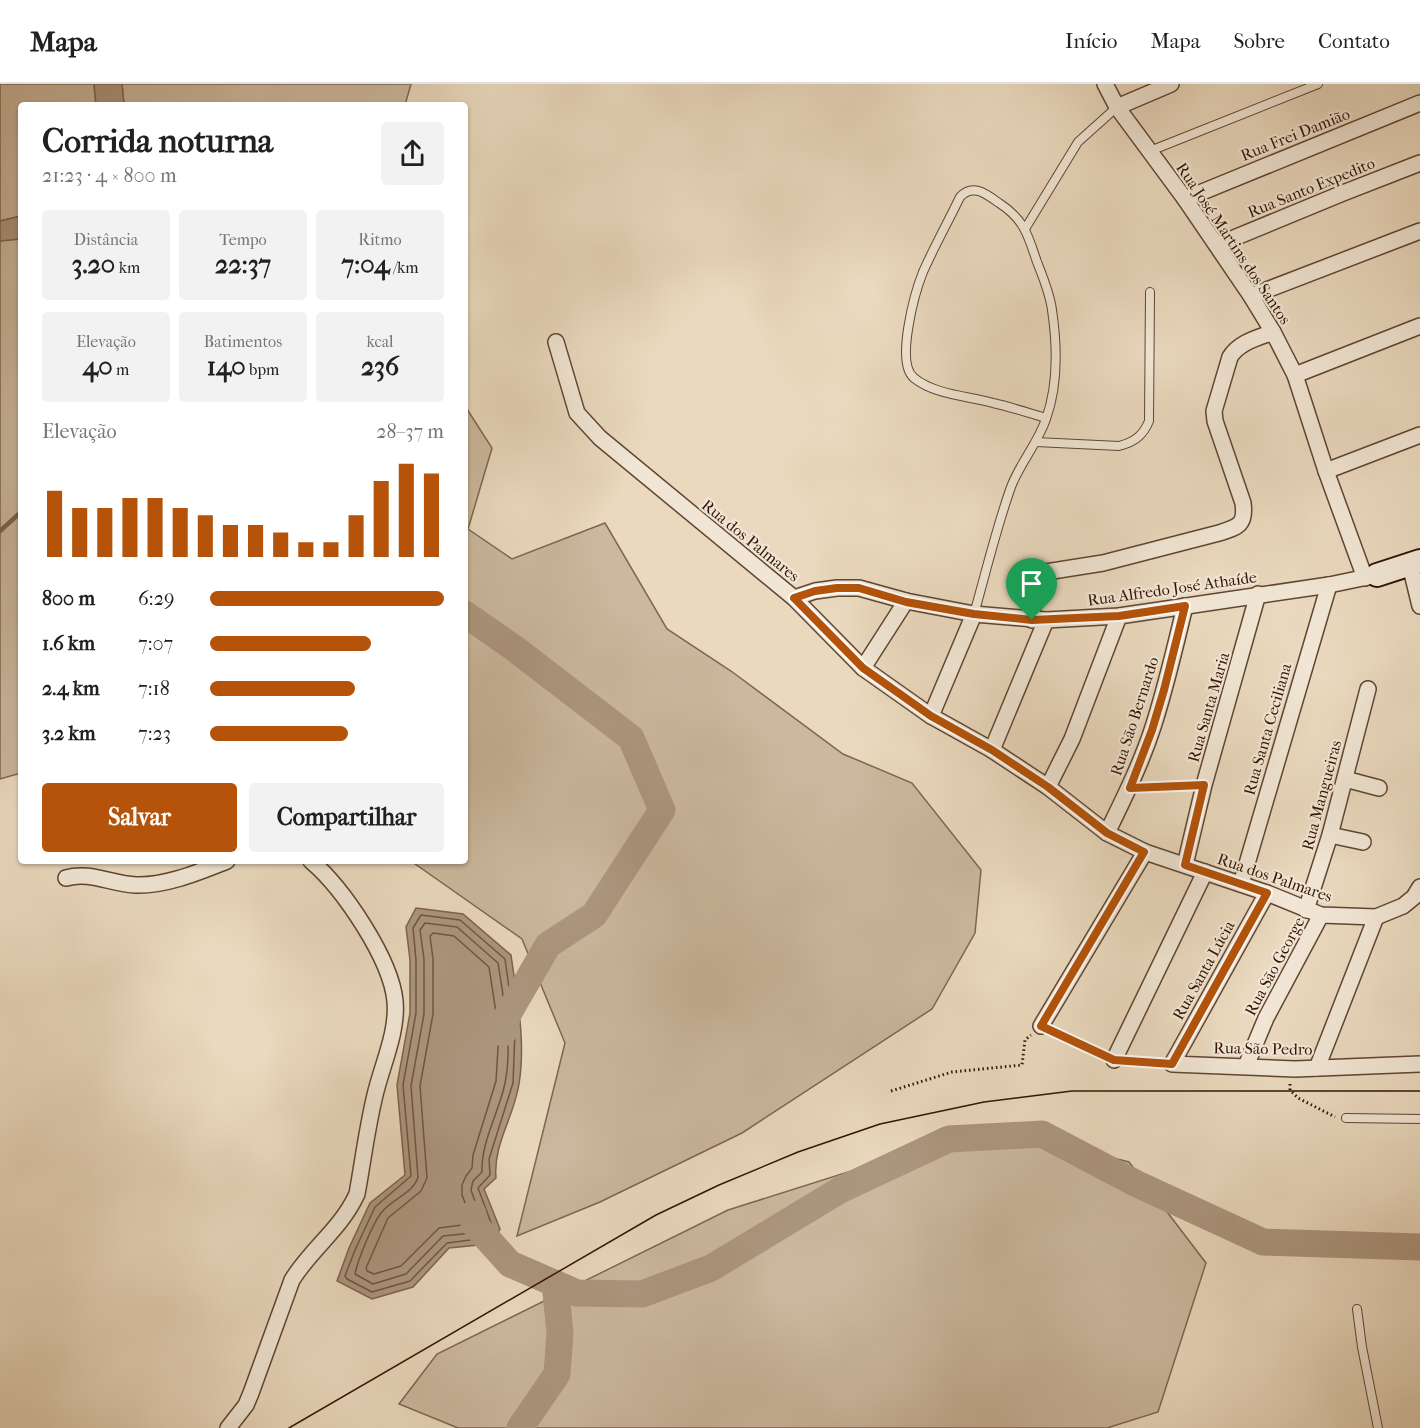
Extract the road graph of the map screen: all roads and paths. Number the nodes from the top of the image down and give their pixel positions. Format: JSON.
{"nodes":[{"id":1,"x":1105,"y":84,"type":"edge"},
{"id":2,"x":1171,"y":84,"type":"edge"},
{"id":3,"x":1318,"y":84,"type":"edge"},
{"id":4,"x":1420,"y":103,"type":"edge"},
{"id":5,"x":1117,"y":107,"type":"junction"},
{"id":6,"x":1150,"y":151,"type":"junction"},
{"id":7,"x":1420,"y":163,"type":"edge"},
{"id":8,"x":1185,"y":199,"type":"junction"},
{"id":9,"x":1025,"y":229,"type":"junction"},
{"id":10,"x":1420,"y":231,"type":"edge"},
{"id":11,"x":1217,"y":245,"type":"junction"},
{"id":12,"x":1150,"y":292,"type":"dead end"},
{"id":13,"x":1251,"y":296,"type":"junction"},
{"id":14,"x":1420,"y":326,"type":"edge"},
{"id":15,"x":1273,"y":332,"type":"junction"},
{"id":16,"x":556,"y":342,"type":"dead end"},
{"id":17,"x":1295,"y":375,"type":"junction"},
{"id":18,"x":1046,"y":418,"type":"junction"},
{"id":19,"x":1420,"y":435,"type":"edge"},
{"id":20,"x":1036,"y":442,"type":"junction"},
{"id":21,"x":1326,"y":471,"type":"junction"},
{"id":22,"x":1415,"y":563,"type":"edge"},
{"id":23,"x":1371,"y":576,"type":"junction"},
{"id":24,"x":1329,"y":585,"type":"junction"},
{"id":25,"x":1258,"y":594,"type":"junction"},
{"id":26,"x":794,"y":598,"type":"junction"},
{"id":27,"x":906,"y":602,"type":"junction"},
{"id":28,"x":1185,"y":606,"type":"junction"},
{"id":29,"x":1420,"y":606,"type":"edge"},
{"id":30,"x":974,"y":614,"type":"junction"},
{"id":31,"x":1119,"y":616,"type":"junction"},
{"id":32,"x":1039,"y":620,"type":"junction"},
{"id":33,"x":863,"y":668,"type":"junction"},
{"id":34,"x":1368,"y":689,"type":"dead end"},
{"id":35,"x":931,"y":716,"type":"junction"},
{"id":36,"x":992,"y":750,"type":"junction"},
{"id":37,"x":1345,"y":779,"type":"junction"},
{"id":38,"x":1204,"y":785,"type":"junction"},
{"id":39,"x":1048,"y":787,"type":"junction"},
{"id":40,"x":1130,"y":788,"type":"junction"},
{"id":41,"x":1378,"y":788,"type":"dead end"},
{"id":42,"x":1107,"y":833,"type":"junction"},
{"id":43,"x":1330,"y":836,"type":"junction"},
{"id":44,"x":1363,"y":842,"type":"dead end"},
{"id":45,"x":1144,"y":852,"type":"junction"},
{"id":46,"x":218,"y":864,"type":"edge"},
{"id":47,"x":314,"y":864,"type":"edge"},
{"id":48,"x":1185,"y":865,"type":"junction"},
{"id":49,"x":1204,"y":872,"type":"junction"},
{"id":50,"x":66,"y":878,"type":"dead end"},
{"id":51,"x":1241,"y":884,"type":"junction"},
{"id":52,"x":1420,"y":886,"type":"edge"},
{"id":53,"x":1267,"y":893,"type":"junction"},
{"id":54,"x":1306,"y":910,"type":"junction"},
{"id":55,"x":1321,"y":915,"type":"junction"},
{"id":56,"x":1376,"y":917,"type":"junction"},
{"id":57,"x":1041,"y":1026,"type":"junction"},
{"id":58,"x":1114,"y":1060,"type":"junction"},
{"id":59,"x":1172,"y":1064,"type":"junction"},
{"id":60,"x":1420,"y":1064,"type":"edge"},
{"id":61,"x":1246,"y":1066,"type":"junction"},
{"id":62,"x":1317,"y":1068,"type":"junction"},
{"id":63,"x":1295,"y":1069,"type":"junction"},
{"id":64,"x":891,"y":1091,"type":"dead end"},
{"id":65,"x":1346,"y":1118,"type":"joint"},
{"id":66,"x":1420,"y":1119,"type":"edge"},
{"id":67,"x":1357,"y":1309,"type":"dead end"},
{"id":68,"x":228,"y":1428,"type":"edge"},
{"id":69,"x":1378,"y":1428,"type":"edge"}],
"edges":[{"from":1,"to":5,"type":"street","name":"Rua José Martins dos Santos"},
{"from":2,"to":5,"type":"street"},
{"from":3,"to":6,"type":"lane"},
{"from":4,"to":8,"type":"street","name":"Rua Frei Damião"},
{"from":5,"to":6,"type":"street","name":"Rua José Martins dos Santos"},
{"from":5,"to":9,"type":"lane"},
{"from":6,"to":8,"type":"street","name":"Rua José Martins dos Santos"},
{"from":7,"to":11,"type":"street","name":"Rua Santo Expedito"},
{"from":8,"to":11,"type":"street","name":"Rua José Martins dos Santos"},
{"from":9,"to":18,"type":"lane"},
{"from":9,"to":18,"type":"lane"},
{"from":10,"to":13,"type":"street"},
{"from":11,"to":13,"type":"street","name":"Rua José Martins dos Santos"},
{"from":12,"to":20,"type":"lane"},
{"from":13,"to":15,"type":"street","name":"Rua José Martins dos Santos"},
{"from":14,"to":17,"type":"street"},
{"from":15,"to":17,"type":"street","name":"Rua José Martins dos Santos"},
{"from":15,"to":32,"type":"street"},
{"from":16,"to":26,"type":"street","name":"Rua dos Palmares"},
{"from":17,"to":21,"type":"street","name":"Rua José Martins dos Santos"},
{"from":18,"to":20,"type":"lane"},
{"from":19,"to":21,"type":"street"},
{"from":20,"to":30,"type":"lane"},
{"from":21,"to":23,"type":"street","name":"Rua José Martins dos Santos"},
{"from":22,"to":23,"type":"street"},
{"from":22,"to":29,"type":"street"},
{"from":23,"to":24,"type":"street","name":"Rua Alfredo José Athaíde"},
{"from":24,"to":25,"type":"street","name":"Rua Alfredo José Athaíde"},
{"from":24,"to":51,"type":"street","name":"Rua Santa Ceciliana"},
{"from":25,"to":28,"type":"street","name":"Rua Alfredo José Athaíde"},
{"from":25,"to":38,"type":"street","name":"Rua Santa Maria"},
{"from":26,"to":27,"type":"street","name":"Rua Alfredo José Athaíde"},
{"from":26,"to":33,"type":"street","name":"Rua dos Palmares"},
{"from":27,"to":30,"type":"street","name":"Rua Alfredo José Athaíde"},
{"from":27,"to":33,"type":"street"},
{"from":28,"to":31,"type":"street","name":"Rua Alfredo José Athaíde"},
{"from":28,"to":40,"type":"street","name":"Rua São Bernardo"},
{"from":30,"to":32,"type":"street","name":"Rua Alfredo José Athaíde"},
{"from":30,"to":35,"type":"street"},
{"from":31,"to":32,"type":"street","name":"Rua Alfredo José Athaíde"},
{"from":31,"to":39,"type":"street"},
{"from":32,"to":36,"type":"street"},
{"from":33,"to":35,"type":"street","name":"Rua dos Palmares"},
{"from":34,"to":37,"type":"street","name":"Rua Mangueiras"},
{"from":35,"to":36,"type":"street","name":"Rua dos Palmares"},
{"from":36,"to":39,"type":"street","name":"Rua dos Palmares"},
{"from":37,"to":41,"type":"street"},
{"from":37,"to":43,"type":"street","name":"Rua Mangueiras"},
{"from":38,"to":40,"type":"path"},
{"from":38,"to":48,"type":"street","name":"Rua Santa Maria"},
{"from":39,"to":42,"type":"street","name":"Rua dos Palmares"},
{"from":40,"to":42,"type":"street","name":"Rua São Bernardo"},
{"from":42,"to":45,"type":"street","name":"Rua dos Palmares"},
{"from":43,"to":44,"type":"street"},
{"from":43,"to":54,"type":"street","name":"Rua Mangueiras"},
{"from":45,"to":48,"type":"street","name":"Rua dos Palmares"},
{"from":45,"to":57,"type":"street"},
{"from":46,"to":50,"type":"street"},
{"from":47,"to":68,"type":"street"},
{"from":48,"to":49,"type":"street","name":"Rua dos Palmares"},
{"from":49,"to":51,"type":"street","name":"Rua dos Palmares"},
{"from":49,"to":58,"type":"street"},
{"from":51,"to":53,"type":"street","name":"Rua dos Palmares"},
{"from":52,"to":56,"type":"street","name":"Rua dos Palmares"},
{"from":53,"to":54,"type":"street","name":"Rua dos Palmares"},
{"from":53,"to":59,"type":"street","name":"Rua Santa Lúcia"},
{"from":54,"to":55,"type":"street","name":"Rua dos Palmares"},
{"from":55,"to":56,"type":"street","name":"Rua dos Palmares"},
{"from":55,"to":61,"type":"street","name":"Rua São George"},
{"from":56,"to":62,"type":"street"},
{"from":57,"to":58,"type":"path"},
{"from":57,"to":64,"type":"path"},
{"from":58,"to":59,"type":"path"},
{"from":59,"to":61,"type":"street","name":"Rua São Pedro"},
{"from":60,"to":62,"type":"street","name":"Rua São Pedro"},
{"from":61,"to":63,"type":"street","name":"Rua São Pedro"},
{"from":62,"to":63,"type":"street","name":"Rua São Pedro"},
{"from":63,"to":65,"type":"path"},
{"from":65,"to":66,"type":"lane"},
{"from":67,"to":69,"type":"lane"}]}
